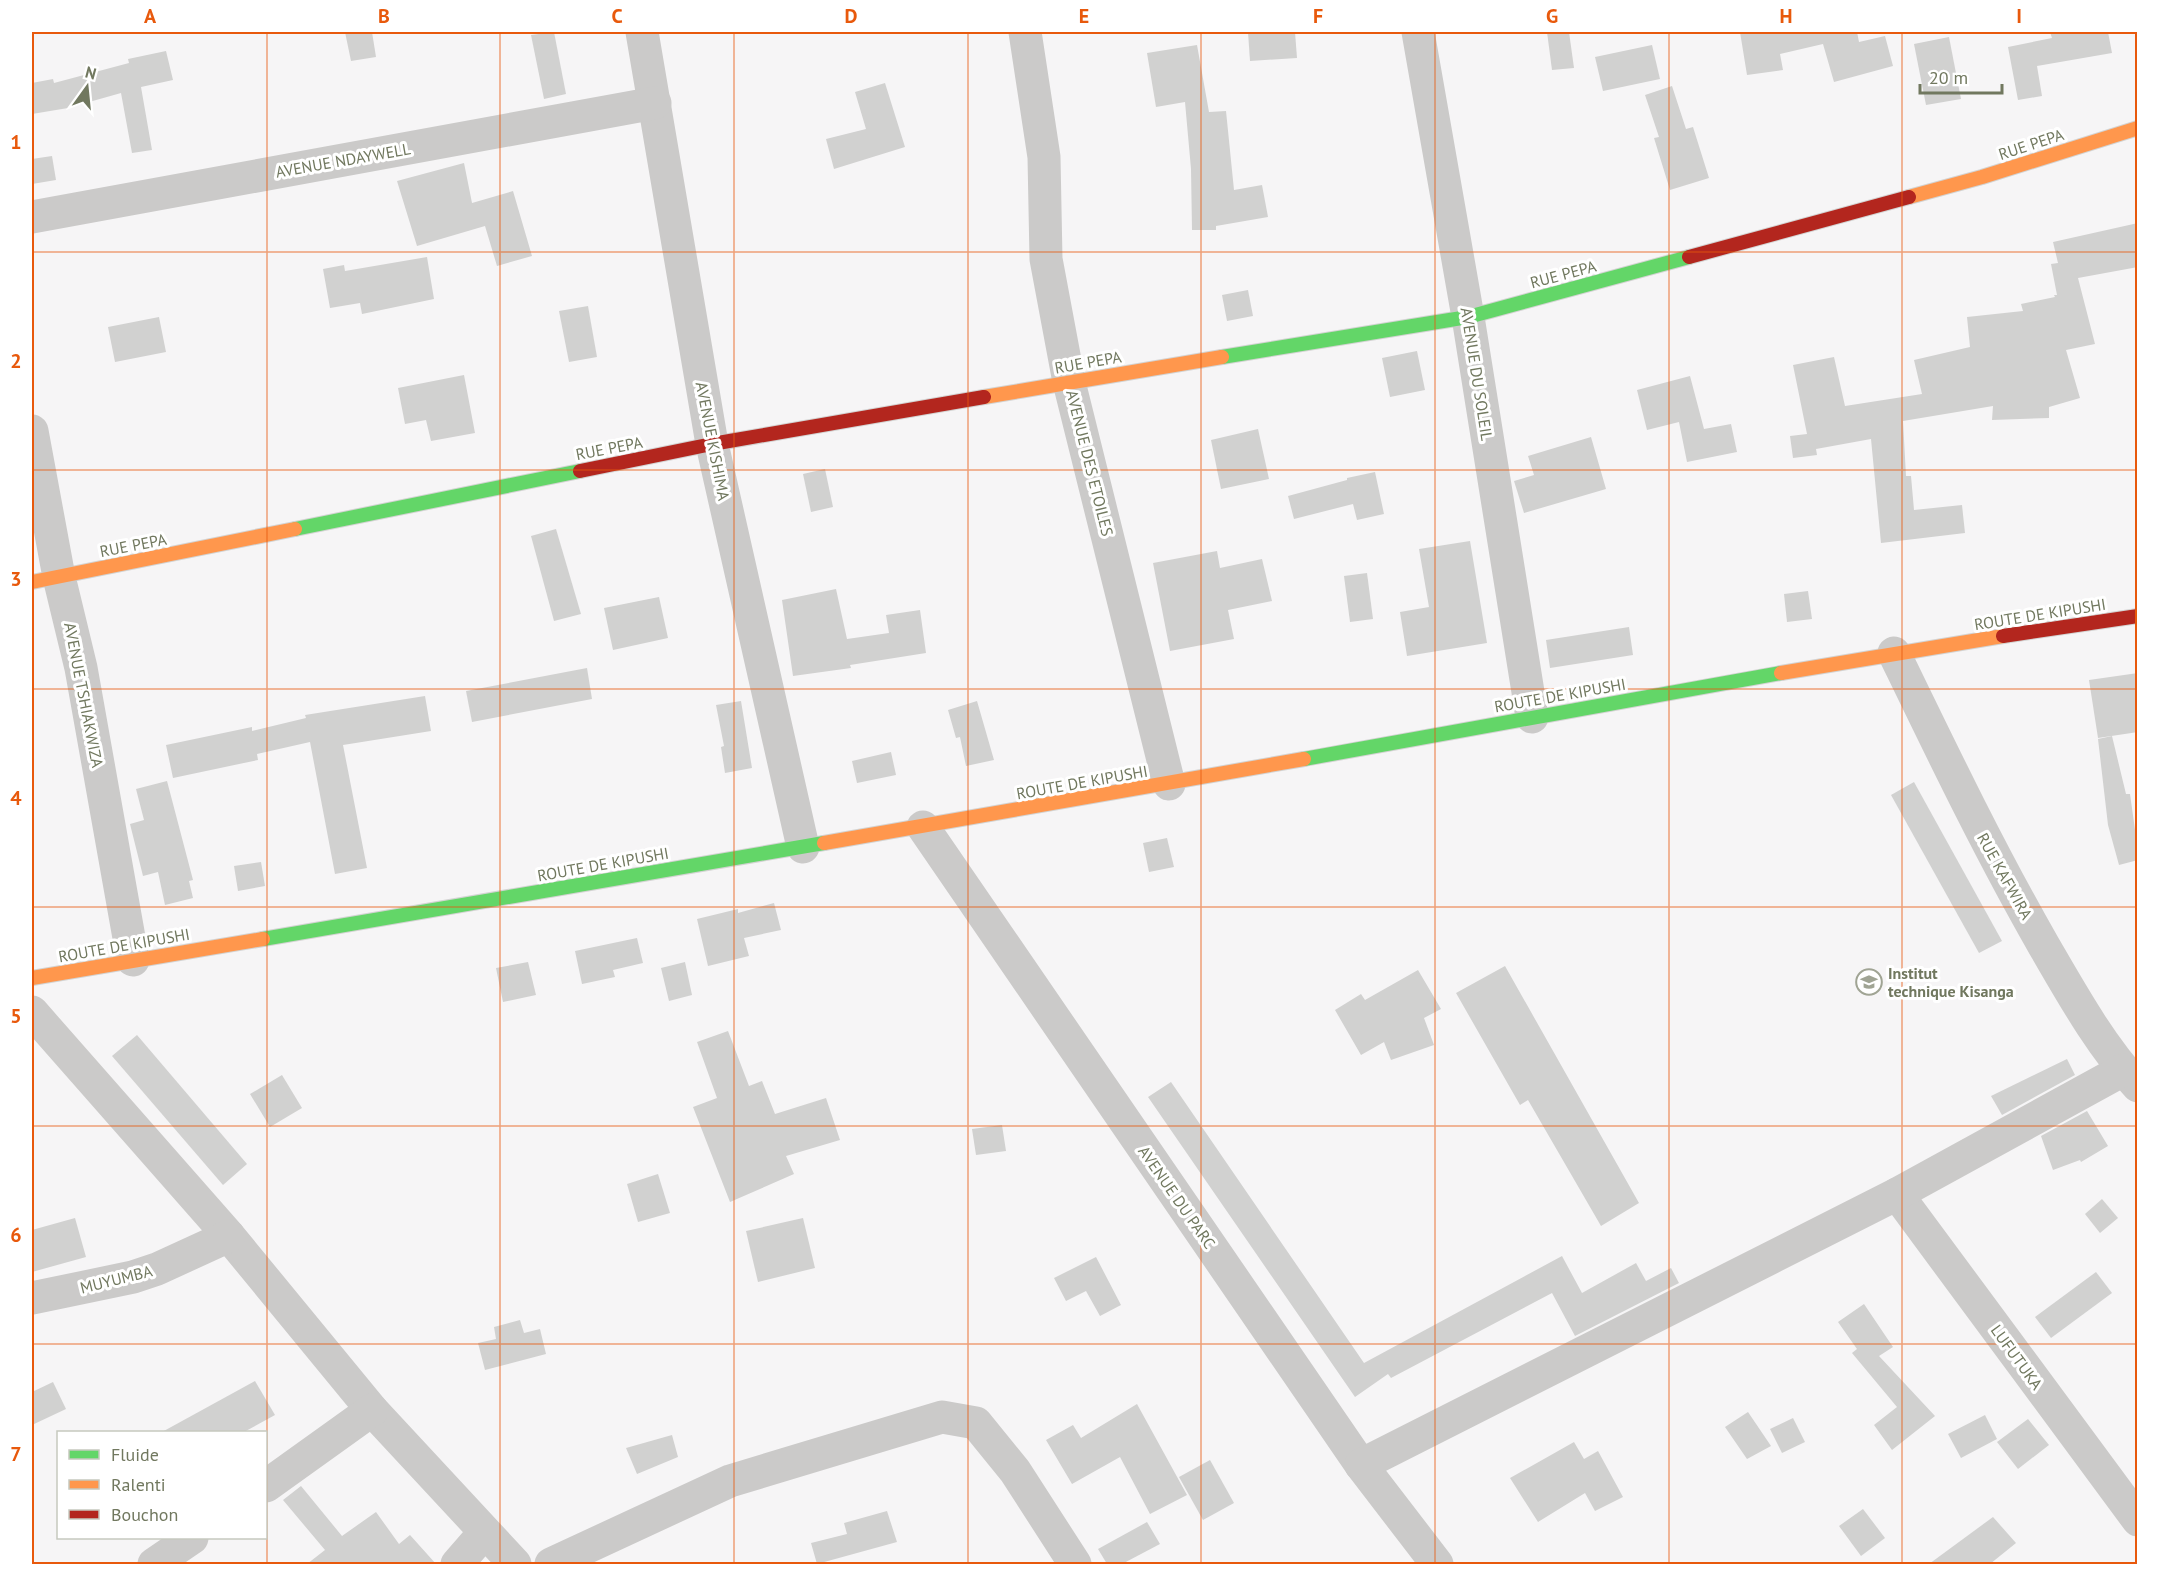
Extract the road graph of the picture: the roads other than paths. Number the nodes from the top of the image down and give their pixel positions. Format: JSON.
{"nodes":[{"id":1,"x":642,"y":32,"type":"edge"},
{"id":2,"x":1025,"y":32,"type":"edge"},
{"id":3,"x":1418,"y":32,"type":"edge"},
{"id":4,"x":656,"y":103,"type":"junction"},
{"id":5,"x":2138,"y":128,"type":"edge"},
{"id":6,"x":32,"y":217,"type":"edge"},
{"id":7,"x":1468,"y":317,"type":"junction"},
{"id":8,"x":1069,"y":382,"type":"junction"},
{"id":9,"x":32,"y":431,"type":"edge"},
{"id":10,"x":712,"y":444,"type":"junction"},
{"id":11,"x":45,"y":580,"type":"edge"},
{"id":12,"x":2138,"y":616,"type":"edge"},
{"id":13,"x":1894,"y":653,"type":"junction"},
{"id":14,"x":1532,"y":717,"type":"junction"},
{"id":15,"x":1169,"y":784,"type":"junction"},
{"id":16,"x":922,"y":826,"type":"junction"},
{"id":17,"x":803,"y":847,"type":"junction"},
{"id":18,"x":133,"y":960,"type":"junction"},
{"id":19,"x":32,"y":978,"type":"edge"},
{"id":20,"x":32,"y":1012,"type":"edge"},
{"id":21,"x":2130,"y":1078,"type":"edge"},
{"id":22,"x":1897,"y":1194,"type":"junction"},
{"id":23,"x":229,"y":1236,"type":"junction"},
{"id":24,"x":32,"y":1298,"type":"edge"},
{"id":25,"x":372,"y":1410,"type":"junction"},
{"id":26,"x":1362,"y":1465,"type":"junction"},
{"id":27,"x":267,"y":1485,"type":"edge"},
{"id":28,"x":2138,"y":1521,"type":"edge"},
{"id":29,"x":484,"y":1533,"type":"junction"},
{"id":30,"x":191,"y":1539,"type":"edge"},
{"id":31,"x":154,"y":1564,"type":"edge"},
{"id":32,"x":457,"y":1564,"type":"edge"},
{"id":33,"x":515,"y":1564,"type":"edge"},
{"id":34,"x":551,"y":1564,"type":"edge"},
{"id":35,"x":1075,"y":1564,"type":"edge"},
{"id":36,"x":1437,"y":1564,"type":"edge"}],
"edges":[{"from":1,"to":4,"type":"street","name":"AVENUE KISHIMA"},
{"from":2,"to":8,"type":"street","name":"AVENUE DES ETOILES"},
{"from":3,"to":7,"type":"street","name":"AVENUE DU SOLEIL"},
{"from":4,"to":6,"type":"street","name":"AVENUE NDAYWELL"},
{"from":4,"to":10,"type":"street","name":"AVENUE KISHIMA"},
{"from":5,"to":7,"type":"main road","name":"RUE PEPA"},
{"from":7,"to":8,"type":"main road","name":"RUE PEPA"},
{"from":7,"to":14,"type":"street","name":"AVENUE DU SOLEIL"},
{"from":8,"to":10,"type":"main road","name":"RUE PEPA"},
{"from":8,"to":15,"type":"street","name":"AVENUE DES ETOILES"},
{"from":9,"to":11,"type":"street","name":"AVENUE TSHIAKWIZA"},
{"from":10,"to":11,"type":"main road","name":"RUE PEPA"},
{"from":10,"to":17,"type":"street","name":"AVENUE KISHIMA"},
{"from":11,"to":18,"type":"street","name":"AVENUE TSHIAKWIZA"},
{"from":12,"to":13,"type":"main road","name":"ROUTE DE KIPUSHI"},
{"from":13,"to":14,"type":"main road","name":"ROUTE DE KIPUSHI"},
{"from":13,"to":21,"type":"street","name":"RUE KAFWIRA"},
{"from":14,"to":15,"type":"main road","name":"ROUTE DE KIPUSHI"},
{"from":15,"to":16,"type":"main road","name":"ROUTE DE KIPUSHI"},
{"from":16,"to":17,"type":"main road","name":"ROUTE DE KIPUSHI"},
{"from":16,"to":26,"type":"street","name":"AVENUE DU PARC"},
{"from":17,"to":18,"type":"main road","name":"ROUTE DE KIPUSHI"},
{"from":18,"to":19,"type":"main road","name":"ROUTE DE KIPUSHI"},
{"from":20,"to":23,"type":"street"},
{"from":21,"to":22,"type":"street"},
{"from":22,"to":26,"type":"street"},
{"from":22,"to":28,"type":"street","name":"LUFUTUKA"},
{"from":23,"to":24,"type":"street","name":"MUYUMBA"},
{"from":23,"to":25,"type":"street"},
{"from":25,"to":27,"type":"street"},
{"from":25,"to":29,"type":"street"},
{"from":26,"to":36,"type":"street","name":"AVENUE DU PARC"},
{"from":29,"to":32,"type":"street"},
{"from":29,"to":33,"type":"street"},
{"from":30,"to":31,"type":"street"},
{"from":34,"to":35,"type":"street"}]}
